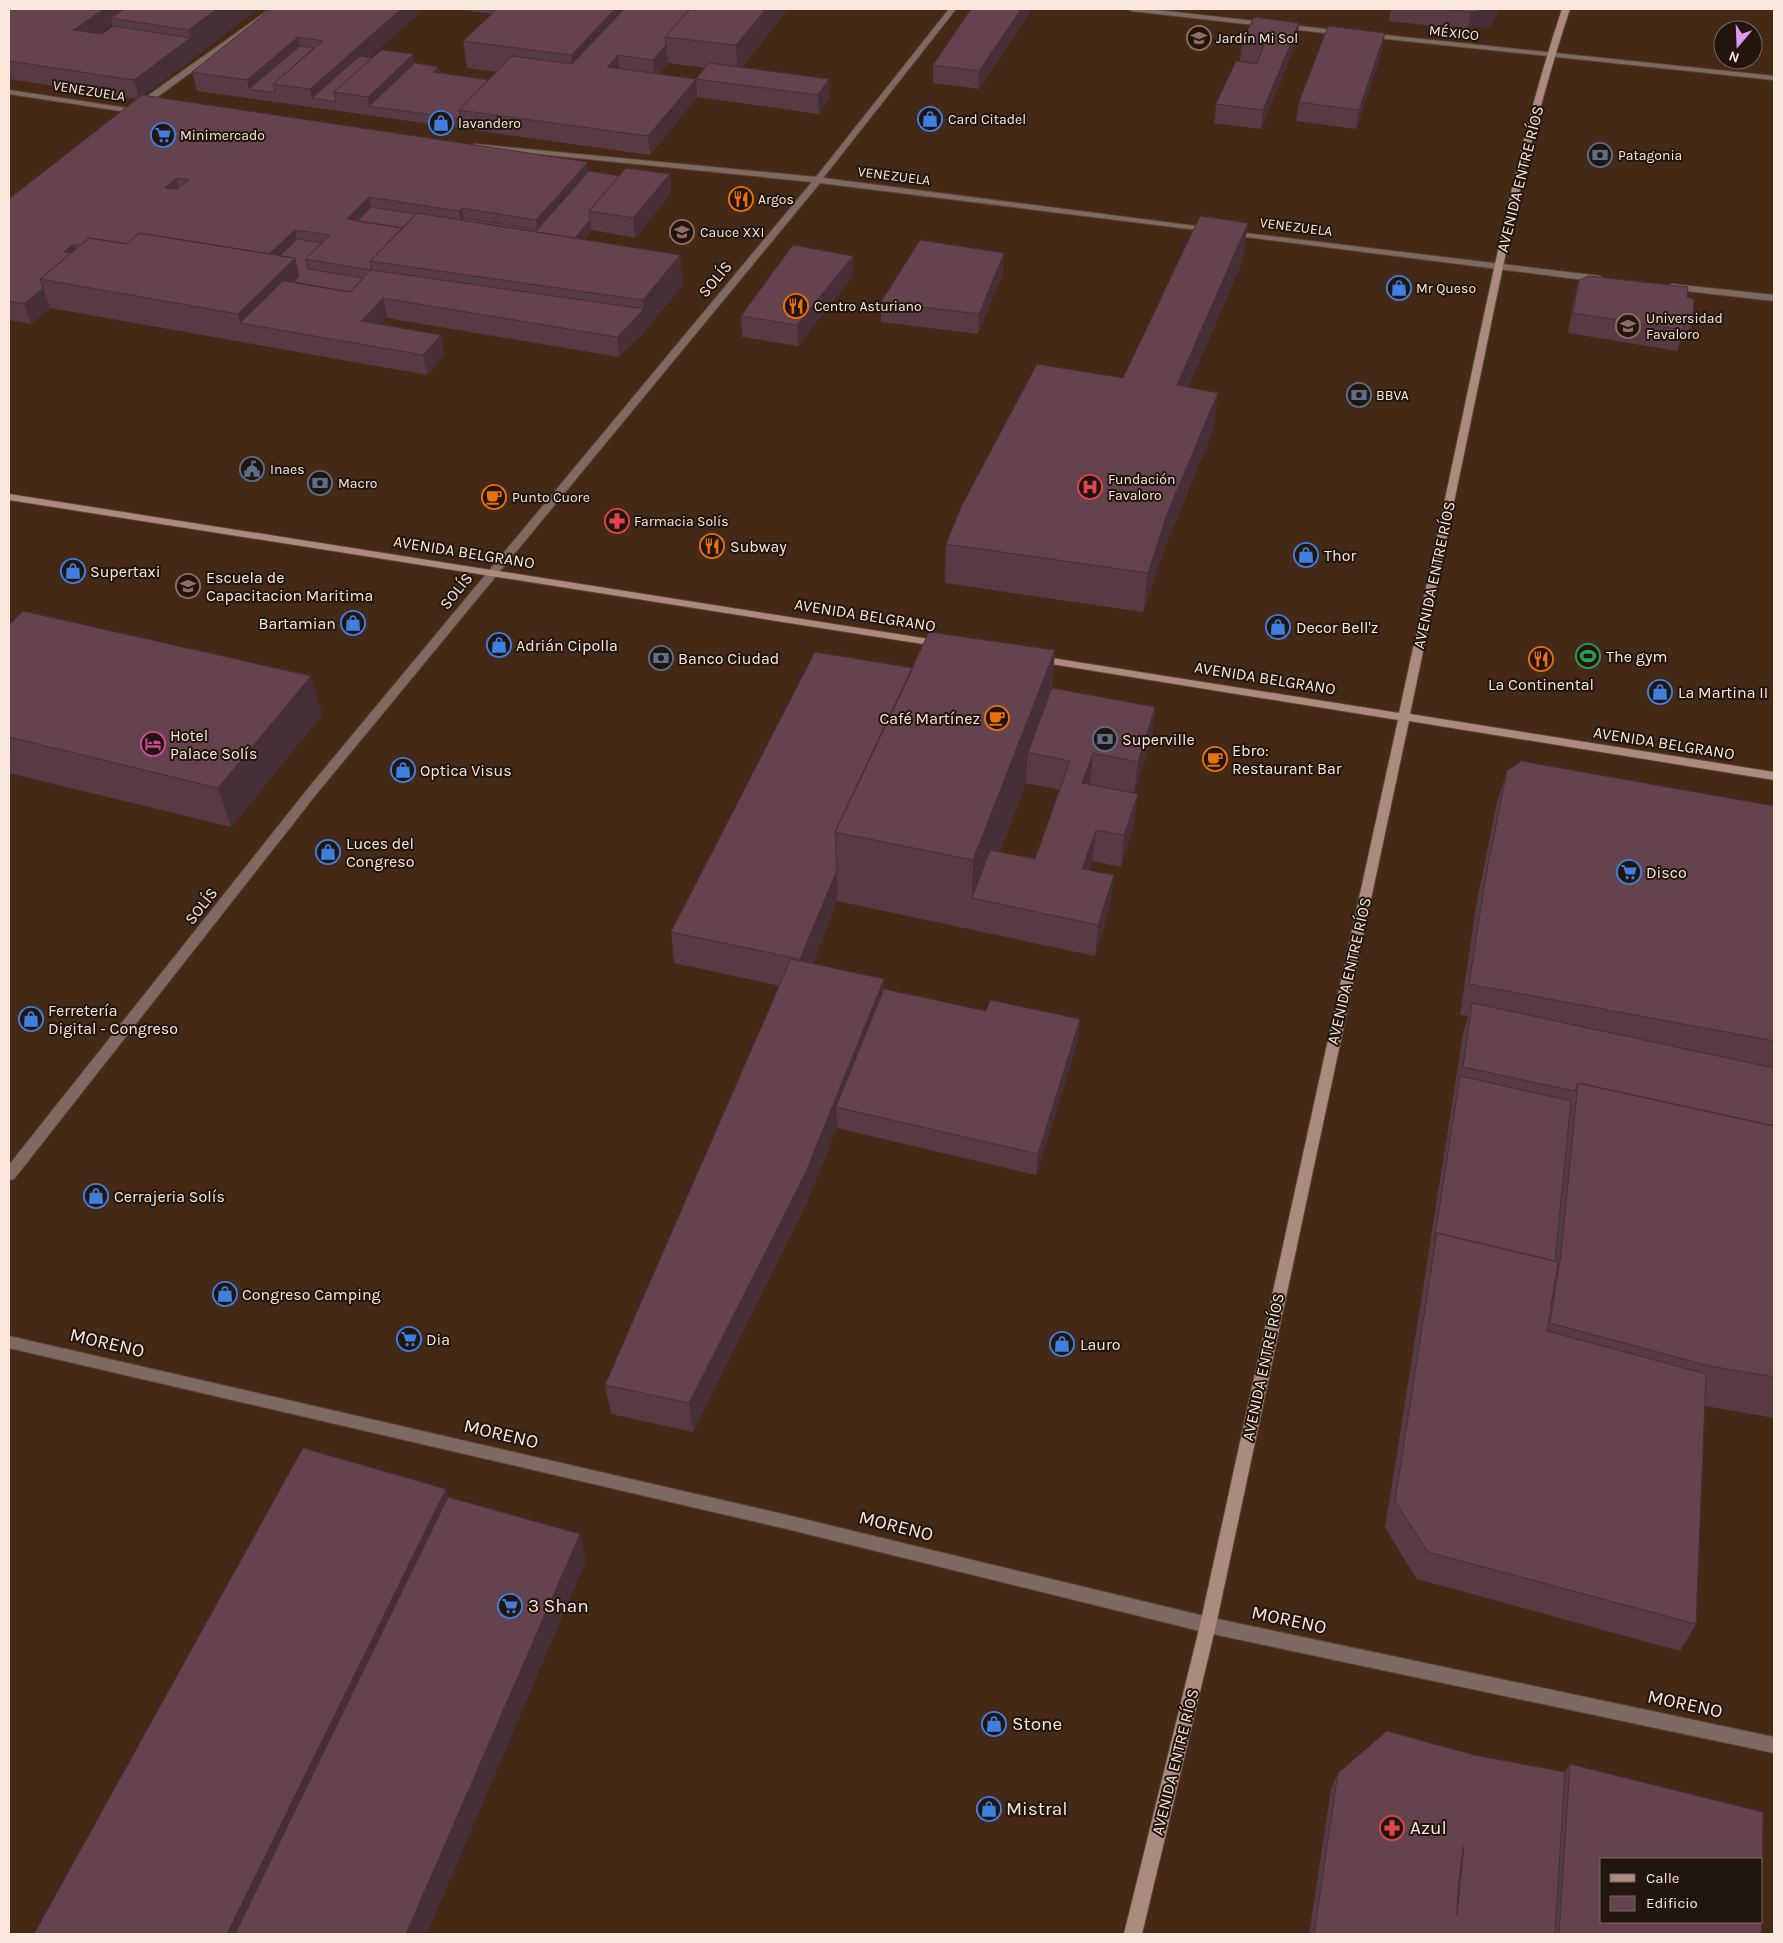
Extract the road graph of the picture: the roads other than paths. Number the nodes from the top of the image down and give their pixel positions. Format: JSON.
{"nodes":[{"id":1,"x":274,"y":9,"type":"edge"},
{"id":2,"x":952,"y":9,"type":"edge"},
{"id":3,"x":1132,"y":9,"type":"edge"},
{"id":4,"x":1566,"y":9,"type":"edge"},
{"id":5,"x":1347,"y":33,"type":"edge"},
{"id":6,"x":1357,"y":34,"type":"edge"},
{"id":7,"x":1551,"y":54,"type":"junction"},
{"id":8,"x":1774,"y":78,"type":"edge"},
{"id":9,"x":9,"y":92,"type":"edge"},
{"id":10,"x":132,"y":111,"type":"junction"},
{"id":11,"x":152,"y":113,"type":"edge"},
{"id":12,"x":124,"y":117,"type":"edge"},
{"id":13,"x":470,"y":145,"type":"edge"},
{"id":14,"x":818,"y":180,"type":"junction"},
{"id":15,"x":1498,"y":268,"type":"junction"},
{"id":16,"x":1607,"y":280,"type":"edge"},
{"id":17,"x":1666,"y":286,"type":"edge"},
{"id":18,"x":1774,"y":298,"type":"edge"},
{"id":19,"x":9,"y":497,"type":"edge"},
{"id":20,"x":492,"y":573,"type":"junction"},
{"id":21,"x":951,"y":645,"type":"edge"},
{"id":22,"x":1029,"y":658,"type":"edge"},
{"id":23,"x":1404,"y":717,"type":"junction"},
{"id":24,"x":1774,"y":776,"type":"edge"},
{"id":25,"x":9,"y":1174,"type":"edge"},
{"id":26,"x":9,"y":1342,"type":"edge"},
{"id":27,"x":1208,"y":1625,"type":"junction"},
{"id":28,"x":1774,"y":1745,"type":"edge"},
{"id":29,"x":1133,"y":1934,"type":"edge"}],
"edges":[{"from":1,"to":10,"type":"street"},
{"from":2,"to":14,"type":"street","name":"SOLÍS"},
{"from":3,"to":5,"type":"street"},
{"from":4,"to":7,"type":"main road","name":"AVENIDA ENTRE RÍOS"},
{"from":6,"to":7,"type":"street","name":"MÉXICO"},
{"from":7,"to":8,"type":"street","name":"MÉXICO"},
{"from":7,"to":15,"type":"main road","name":"AVENIDA ENTRE RÍOS"},
{"from":9,"to":10,"type":"street","name":"VENEZUELA"},
{"from":10,"to":11,"type":"street","name":"VENEZUELA"},
{"from":10,"to":12,"type":"street"},
{"from":13,"to":14,"type":"street","name":"VENEZUELA"},
{"from":14,"to":15,"type":"street","name":"VENEZUELA"},
{"from":14,"to":20,"type":"street","name":"SOLÍS"},
{"from":15,"to":16,"type":"street","name":"VENEZUELA"},
{"from":15,"to":23,"type":"main road","name":"AVENIDA ENTRE RÍOS"},
{"from":17,"to":18,"type":"street"},
{"from":19,"to":20,"type":"main road","name":"AVENIDA BELGRANO"},
{"from":20,"to":21,"type":"main road","name":"AVENIDA BELGRANO"},
{"from":20,"to":25,"type":"street","name":"SOLÍS"},
{"from":22,"to":23,"type":"main road","name":"AVENIDA BELGRANO"},
{"from":23,"to":24,"type":"main road","name":"AVENIDA BELGRANO"},
{"from":23,"to":27,"type":"main road","name":"AVENIDA ENTRE RÍOS"},
{"from":26,"to":27,"type":"street","name":"MORENO"},
{"from":27,"to":28,"type":"street","name":"MORENO"},
{"from":27,"to":29,"type":"main road","name":"AVENIDA ENTRE RÍOS"}]}
